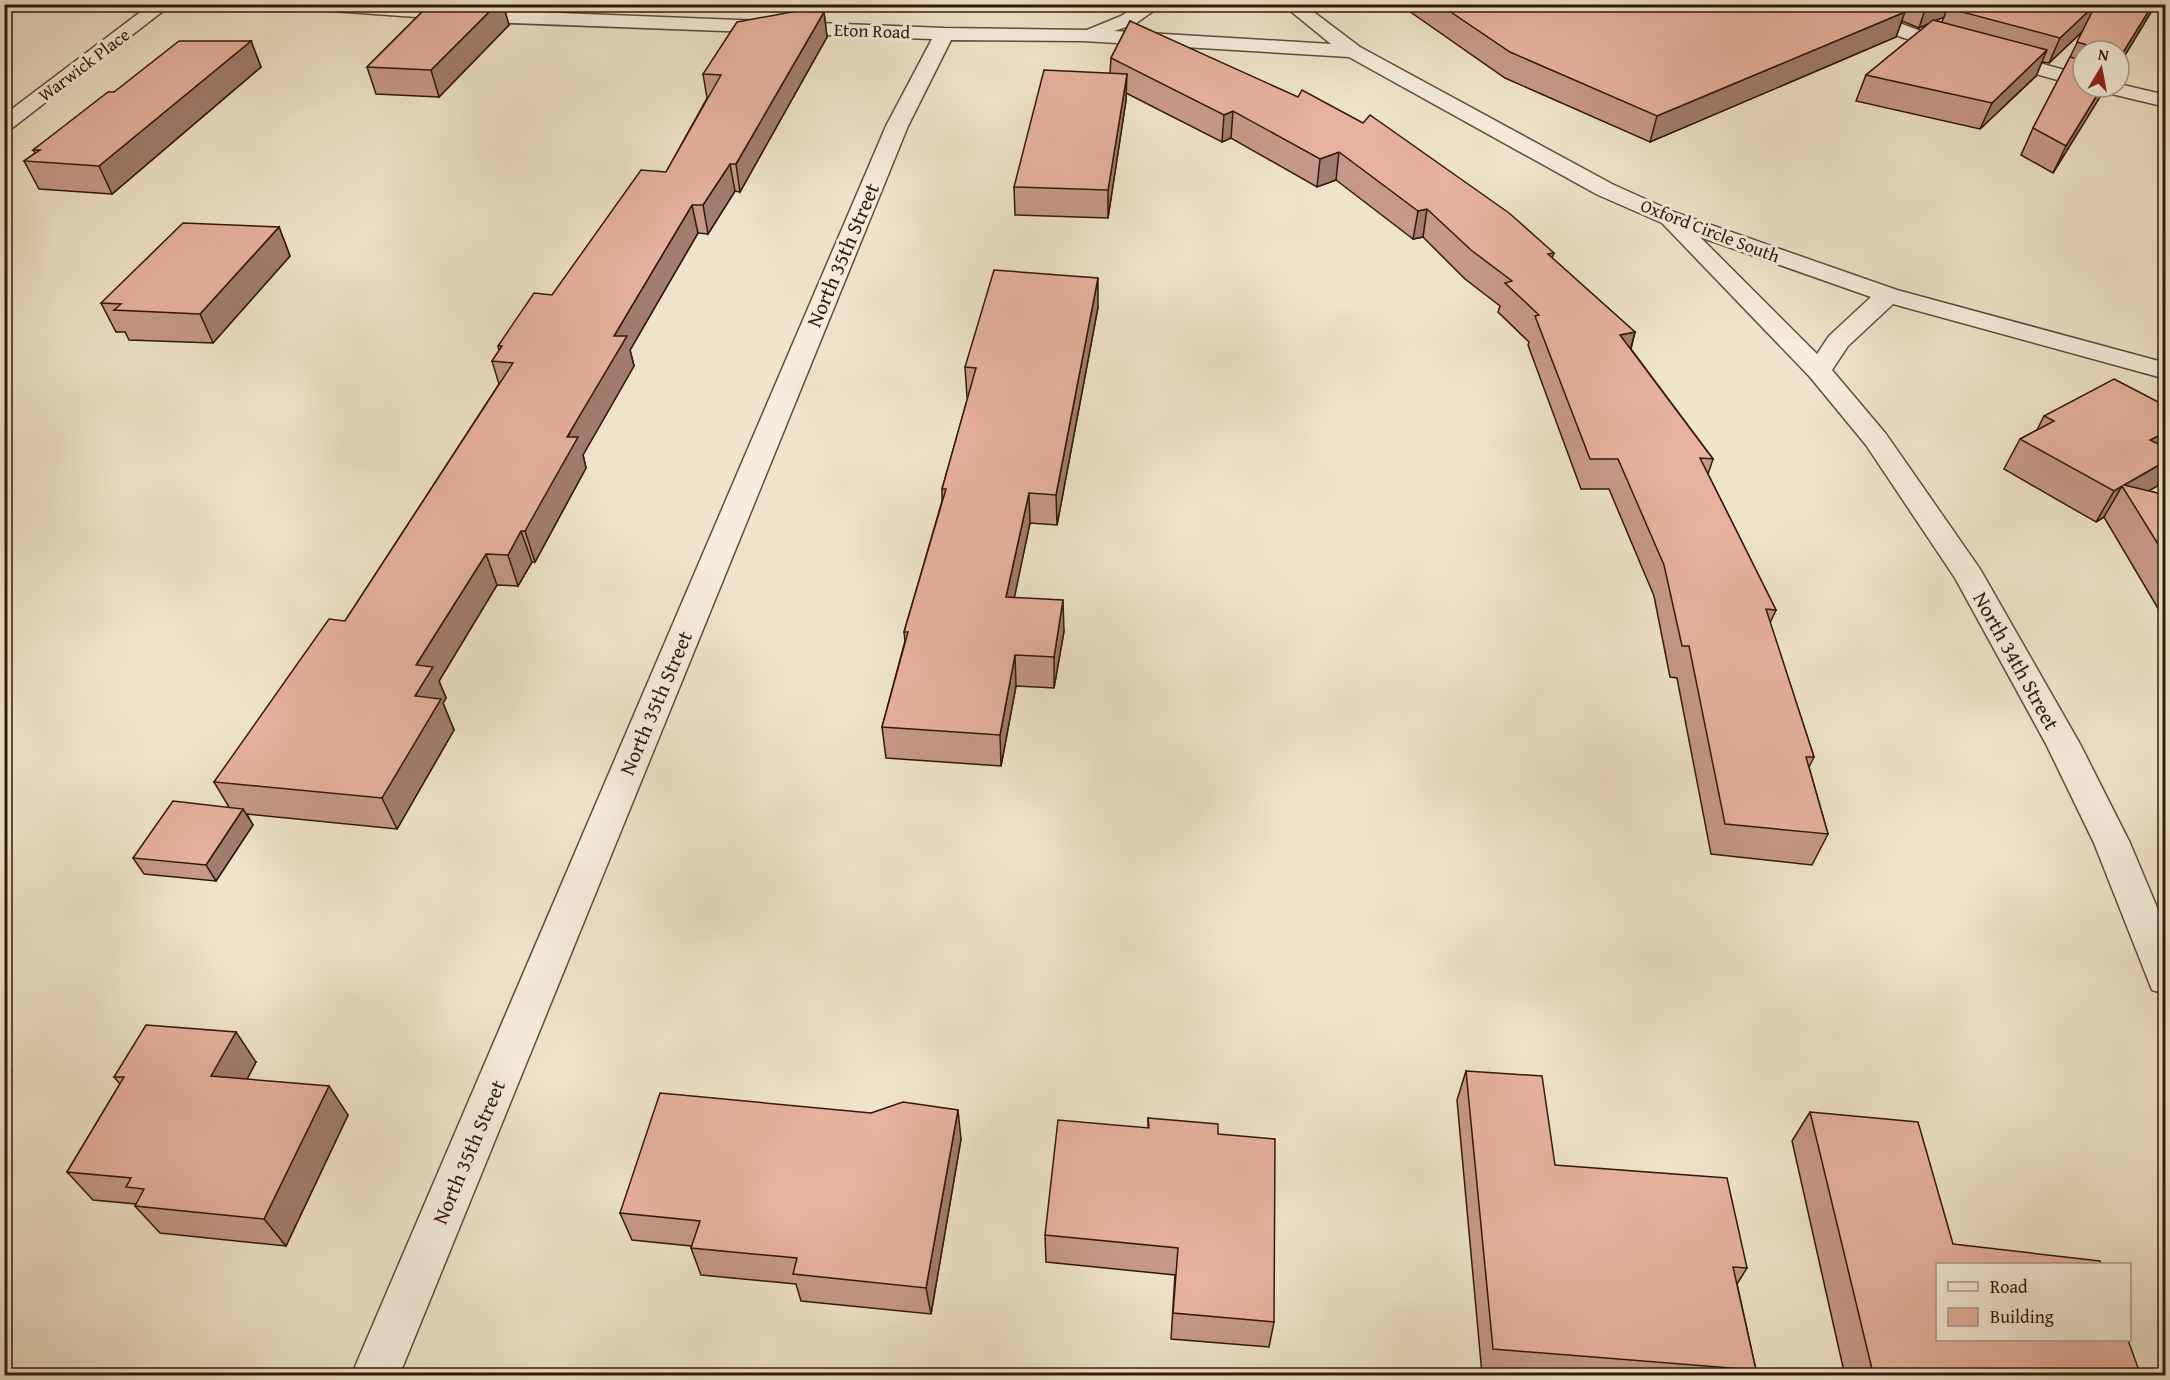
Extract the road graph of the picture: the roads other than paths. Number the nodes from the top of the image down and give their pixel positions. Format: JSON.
{"nodes":[{"id":1,"x":163,"y":4,"type":"edge"},
{"id":2,"x":319,"y":4,"type":"edge"},
{"id":3,"x":1154,"y":4,"type":"edge"},
{"id":4,"x":1291,"y":4,"type":"edge"},
{"id":5,"x":1830,"y":4,"type":"edge"},
{"id":6,"x":944,"y":34,"type":"junction"},
{"id":7,"x":1083,"y":35,"type":"junction"},
{"id":8,"x":1353,"y":51,"type":"junction"},
{"id":9,"x":2071,"y":78,"type":"edge"},
{"id":10,"x":2131,"y":93,"type":"edge"},
{"id":11,"x":2166,"y":101,"type":"edge"},
{"id":12,"x":4,"y":125,"type":"edge"},
{"id":13,"x":1666,"y":217,"type":"junction"},
{"id":14,"x":1888,"y":295,"type":"junction"},
{"id":15,"x":1819,"y":371,"type":"junction"},
{"id":16,"x":2166,"y":371,"type":"edge"},
{"id":17,"x":2166,"y":978,"type":"edge"},
{"id":18,"x":375,"y":1376,"type":"edge"}],
"edges":[{"from":1,"to":12,"type":"street","name":"Warwick Place"},
{"from":2,"to":6,"type":"street","name":"Eton Road"},
{"from":3,"to":7,"type":"street"},
{"from":4,"to":8,"type":"street","name":"Oxford Circle South"},
{"from":5,"to":9,"type":"street"},
{"from":6,"to":7,"type":"street","name":"Eton Road"},
{"from":6,"to":18,"type":"street","name":"North 35th Street"},
{"from":7,"to":8,"type":"street","name":"Eton Road"},
{"from":8,"to":13,"type":"street","name":"Oxford Circle South"},
{"from":10,"to":11,"type":"street"},
{"from":13,"to":14,"type":"street","name":"Oxford Circle South"},
{"from":13,"to":15,"type":"street","name":"North 34th Street"},
{"from":14,"to":15,"type":"street"},
{"from":14,"to":16,"type":"street","name":"Oxford Circle South"},
{"from":15,"to":17,"type":"street","name":"North 34th Street"}]}
